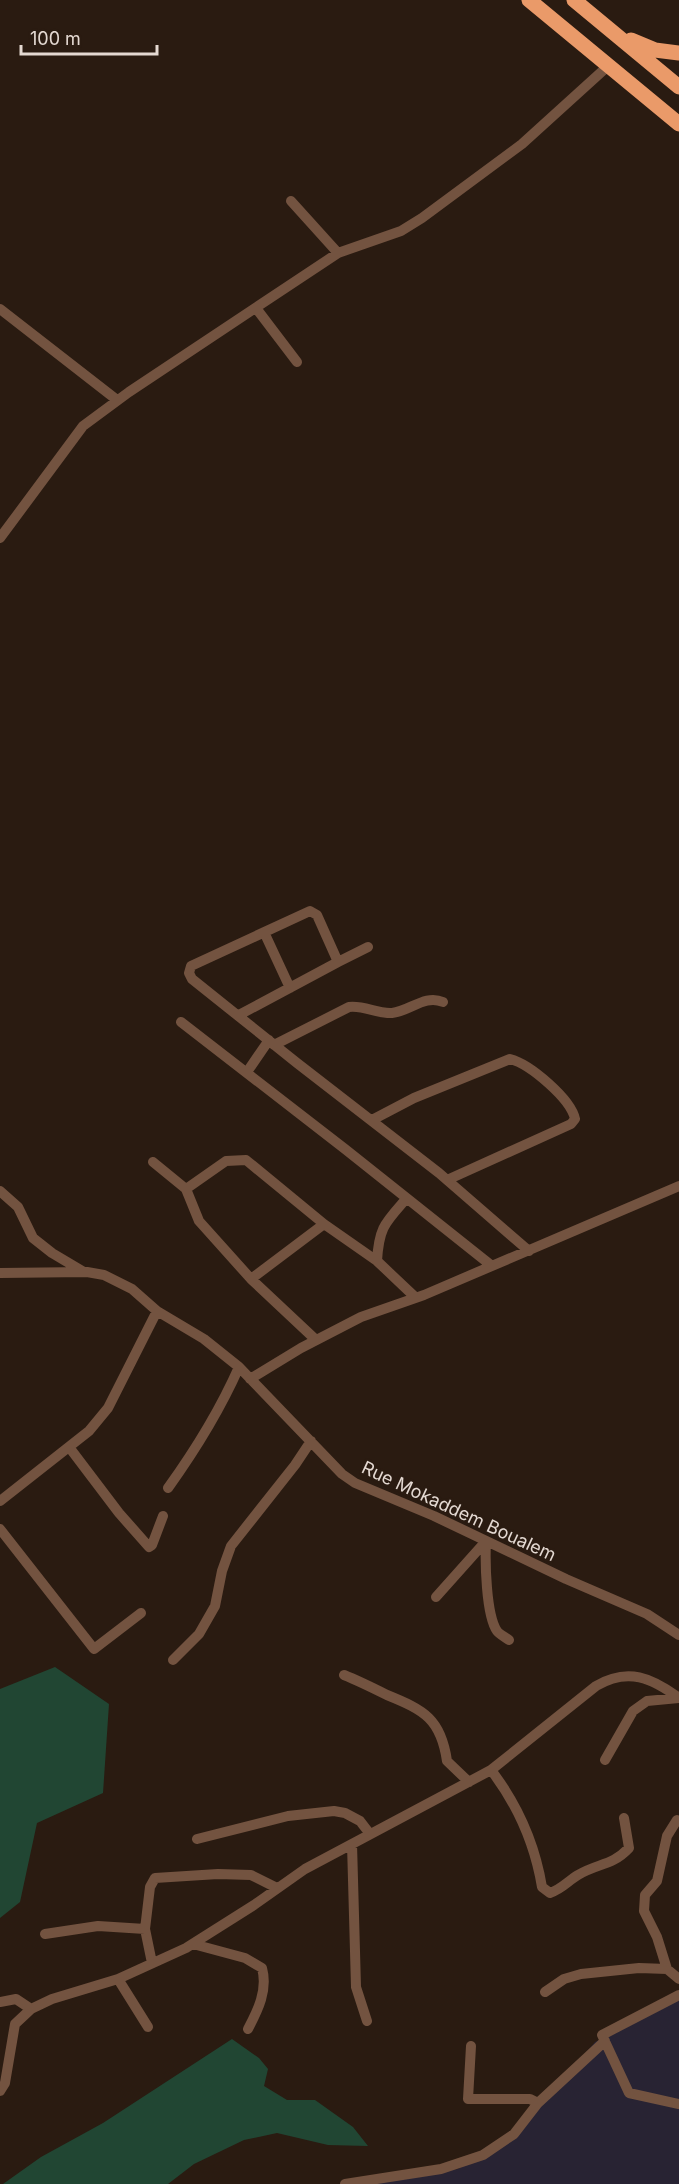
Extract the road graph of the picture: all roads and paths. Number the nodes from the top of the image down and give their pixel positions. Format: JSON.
{"nodes":[{"id":1,"x":529,"y":0,"type":"edge"},
{"id":2,"x":574,"y":0,"type":"edge"},
{"id":3,"x":607,"y":27,"type":"junction"},
{"id":4,"x":679,"y":53,"type":"edge"},
{"id":5,"x":609,"y":66,"type":"junction"},
{"id":6,"x":679,"y":87,"type":"edge"},
{"id":7,"x":679,"y":124,"type":"edge"},
{"id":8,"x":291,"y":201,"type":"dead end"},
{"id":9,"x":338,"y":254,"type":"junction"},
{"id":10,"x":256,"y":308,"type":"junction"},
{"id":11,"x":0,"y":309,"type":"edge"},
{"id":12,"x":297,"y":362,"type":"dead end"},
{"id":13,"x":117,"y":400,"type":"junction"},
{"id":14,"x":0,"y":538,"type":"edge"},
{"id":15,"x":264,"y":932,"type":"junction"},
{"id":16,"x":368,"y":947,"type":"dead end"},
{"id":17,"x":338,"y":962,"type":"junction"},
{"id":18,"x":290,"y":988,"type":"junction"},
{"id":19,"x":443,"y":1002,"type":"dead end"},
{"id":20,"x":239,"y":1015,"type":"junction"},
{"id":21,"x":181,"y":1022,"type":"dead end"},
{"id":22,"x":272,"y":1043,"type":"junction"},
{"id":23,"x":247,"y":1072,"type":"junction"},
{"id":24,"x":372,"y":1120,"type":"junction"},
{"id":25,"x":153,"y":1162,"type":"dead end"},
{"id":26,"x":447,"y":1180,"type":"junction"},
{"id":27,"x":679,"y":1186,"type":"edge"},
{"id":28,"x":186,"y":1189,"type":"junction"},
{"id":29,"x":0,"y":1191,"type":"edge"},
{"id":30,"x":406,"y":1199,"type":"junction"},
{"id":31,"x":324,"y":1224,"type":"junction"},
{"id":32,"x":529,"y":1251,"type":"junction"},
{"id":33,"x":377,"y":1260,"type":"junction"},
{"id":34,"x":492,"y":1266,"type":"junction"},
{"id":35,"x":84,"y":1272,"type":"junction"},
{"id":36,"x":0,"y":1273,"type":"edge"},
{"id":37,"x":251,"y":1280,"type":"junction"},
{"id":38,"x":415,"y":1297,"type":"junction"},
{"id":39,"x":157,"y":1311,"type":"junction"},
{"id":40,"x":316,"y":1340,"type":"junction"},
{"id":41,"x":239,"y":1367,"type":"junction"},
{"id":42,"x":250,"y":1379,"type":"junction"},
{"id":43,"x":311,"y":1441,"type":"junction"},
{"id":44,"x":69,"y":1447,"type":"junction"},
{"id":45,"x":168,"y":1488,"type":"dead end"},
{"id":46,"x":0,"y":1501,"type":"edge"},
{"id":47,"x":163,"y":1516,"type":"dead end"},
{"id":48,"x":0,"y":1529,"type":"edge"},
{"id":49,"x":486,"y":1542,"type":"junction"},
{"id":50,"x":436,"y":1597,"type":"dead end"},
{"id":51,"x":141,"y":1613,"type":"dead end"},
{"id":52,"x":679,"y":1635,"type":"edge"},
{"id":53,"x":508,"y":1640,"type":"dead end"},
{"id":54,"x":173,"y":1660,"type":"dead end"},
{"id":55,"x":344,"y":1675,"type":"dead end"},
{"id":56,"x":679,"y":1698,"type":"edge"},
{"id":57,"x":605,"y":1761,"type":"dead end"},
{"id":58,"x":491,"y":1770,"type":"junction"},
{"id":59,"x":469,"y":1782,"type":"junction"},
{"id":60,"x":624,"y":1818,"type":"dead end"},
{"id":61,"x":677,"y":1820,"type":"dead end"},
{"id":62,"x":370,"y":1834,"type":"junction"},
{"id":63,"x":197,"y":1839,"type":"dead end"},
{"id":64,"x":352,"y":1844,"type":"junction"},
{"id":65,"x":278,"y":1888,"type":"junction"},
{"id":66,"x":145,"y":1929,"type":"junction"},
{"id":67,"x":45,"y":1934,"type":"dead end"},
{"id":68,"x":193,"y":1944,"type":"junction"},
{"id":69,"x":152,"y":1963,"type":"junction"},
{"id":70,"x":667,"y":1969,"type":"junction"},
{"id":71,"x":118,"y":1979,"type":"junction"},
{"id":72,"x":679,"y":1979,"type":"edge"},
{"id":73,"x":545,"y":1992,"type":"dead end"},
{"id":74,"x":679,"y":1995,"type":"edge"},
{"id":75,"x":0,"y":2002,"type":"edge"},
{"id":76,"x":31,"y":2009,"type":"junction"},
{"id":77,"x":367,"y":2021,"type":"dead end"},
{"id":78,"x":148,"y":2026,"type":"dead end"},
{"id":79,"x":248,"y":2029,"type":"dead end"},
{"id":80,"x":605,"y":2041,"type":"junction"},
{"id":81,"x":471,"y":2046,"type":"dead end"},
{"id":82,"x":0,"y":2091,"type":"edge"},
{"id":83,"x":538,"y":2103,"type":"junction"},
{"id":84,"x":679,"y":2104,"type":"edge"},
{"id":85,"x":345,"y":2184,"type":"edge"}],
"edges":[{"from":1,"to":5,"type":"highway"},
{"from":2,"to":3,"type":"highway"},
{"from":3,"to":4,"type":"highway"},
{"from":3,"to":6,"type":"highway"},
{"from":5,"to":7,"type":"highway"},
{"from":5,"to":9,"type":"street"},
{"from":8,"to":9,"type":"street"},
{"from":9,"to":10,"type":"street"},
{"from":10,"to":12,"type":"street"},
{"from":10,"to":13,"type":"street"},
{"from":11,"to":13,"type":"street"},
{"from":13,"to":14,"type":"street"},
{"from":15,"to":17,"type":"street"},
{"from":15,"to":18,"type":"street"},
{"from":15,"to":20,"type":"street"},
{"from":16,"to":17,"type":"street"},
{"from":17,"to":18,"type":"street"},
{"from":18,"to":20,"type":"street"},
{"from":19,"to":22,"type":"street"},
{"from":20,"to":22,"type":"street"},
{"from":21,"to":23,"type":"street"},
{"from":22,"to":23,"type":"street"},
{"from":22,"to":24,"type":"street"},
{"from":23,"to":30,"type":"street"},
{"from":24,"to":26,"type":"street"},
{"from":24,"to":26,"type":"street"},
{"from":25,"to":28,"type":"street"},
{"from":26,"to":32,"type":"street"},
{"from":27,"to":32,"type":"street"},
{"from":28,"to":31,"type":"street"},
{"from":28,"to":37,"type":"street"},
{"from":29,"to":35,"type":"street"},
{"from":30,"to":33,"type":"street"},
{"from":30,"to":34,"type":"street"},
{"from":31,"to":33,"type":"street"},
{"from":31,"to":37,"type":"street"},
{"from":32,"to":34,"type":"street"},
{"from":33,"to":38,"type":"street"},
{"from":34,"to":38,"type":"street"},
{"from":35,"to":36,"type":"street","name":"Rue Mokaddem Boualem"},
{"from":35,"to":39,"type":"street","name":"Rue Mokaddem Boualem"},
{"from":37,"to":40,"type":"street"},
{"from":38,"to":40,"type":"street"},
{"from":39,"to":41,"type":"street","name":"Rue Mokaddem Boualem"},
{"from":39,"to":44,"type":"street"},
{"from":40,"to":42,"type":"street"},
{"from":41,"to":42,"type":"street","name":"Rue Mokaddem Boualem"},
{"from":41,"to":45,"type":"street"},
{"from":42,"to":43,"type":"street","name":"Rue Mokaddem Boualem"},
{"from":43,"to":49,"type":"street","name":"Rue Mokaddem Boualem"},
{"from":43,"to":54,"type":"street"},
{"from":44,"to":46,"type":"street"},
{"from":44,"to":47,"type":"street"},
{"from":48,"to":51,"type":"street"},
{"from":49,"to":50,"type":"street"},
{"from":49,"to":52,"type":"street","name":"Rue Mokaddem Boualem"},
{"from":49,"to":53,"type":"street"},
{"from":55,"to":59,"type":"street"},
{"from":56,"to":57,"type":"street"},
{"from":56,"to":58,"type":"street"},
{"from":58,"to":59,"type":"street"},
{"from":58,"to":60,"type":"street"},
{"from":59,"to":62,"type":"street"},
{"from":61,"to":70,"type":"street"},
{"from":62,"to":63,"type":"street"},
{"from":62,"to":64,"type":"street"},
{"from":64,"to":65,"type":"street"},
{"from":64,"to":77,"type":"street"},
{"from":65,"to":66,"type":"street"},
{"from":65,"to":68,"type":"street"},
{"from":66,"to":67,"type":"street"},
{"from":66,"to":69,"type":"street"},
{"from":68,"to":69,"type":"street"},
{"from":68,"to":79,"type":"street"},
{"from":69,"to":71,"type":"street"},
{"from":70,"to":72,"type":"street"},
{"from":70,"to":73,"type":"street"},
{"from":71,"to":76,"type":"street"},
{"from":71,"to":78,"type":"street"},
{"from":74,"to":80,"type":"street"},
{"from":75,"to":76,"type":"street"},
{"from":76,"to":82,"type":"street"},
{"from":80,"to":83,"type":"street"},
{"from":80,"to":84,"type":"street"},
{"from":81,"to":83,"type":"street"},
{"from":83,"to":85,"type":"street"}]}
